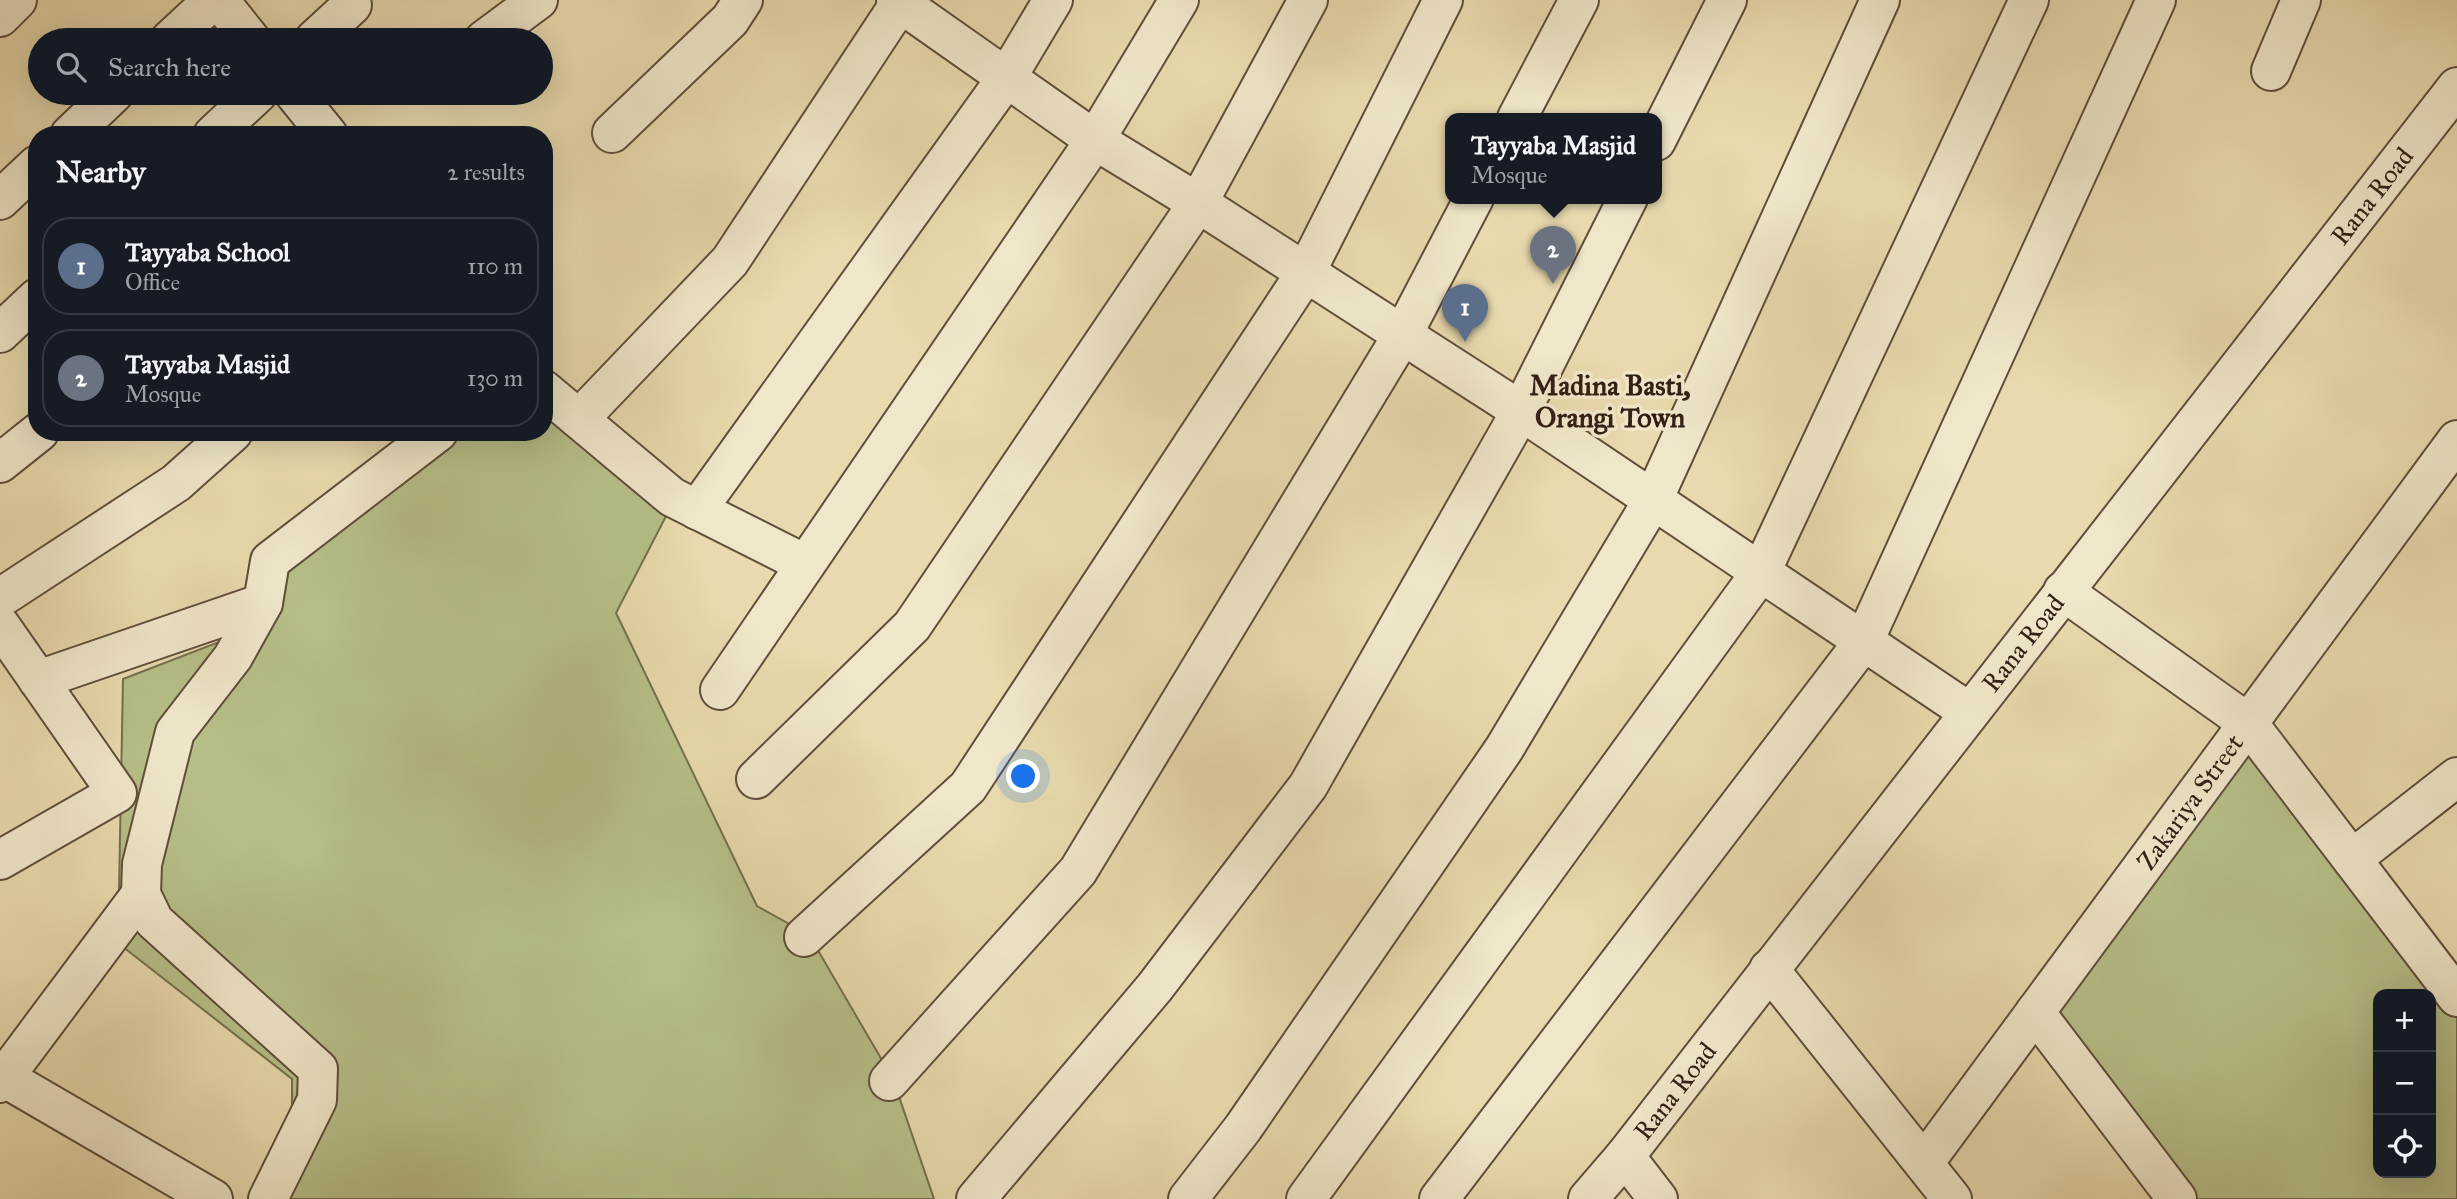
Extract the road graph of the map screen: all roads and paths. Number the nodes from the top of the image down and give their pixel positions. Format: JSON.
{"nodes":[{"id":1,"x":18,"y":0,"type":"edge"},
{"id":2,"x":216,"y":0,"type":"edge"},
{"id":3,"x":538,"y":0,"type":"edge"},
{"id":4,"x":743,"y":0,"type":"edge"},
{"id":5,"x":1053,"y":0,"type":"edge"},
{"id":6,"x":1179,"y":0,"type":"edge"},
{"id":7,"x":1308,"y":0,"type":"edge"},
{"id":8,"x":1443,"y":0,"type":"edge"},
{"id":9,"x":1579,"y":0,"type":"edge"},
{"id":10,"x":1727,"y":0,"type":"edge"},
{"id":11,"x":1880,"y":0,"type":"edge"},
{"id":12,"x":2029,"y":0,"type":"edge"},
{"id":13,"x":2156,"y":0,"type":"edge"},
{"id":14,"x":2301,"y":0,"type":"edge"},
{"id":15,"x":899,"y":1,"type":"edge"},
{"id":16,"x":352,"y":5,"type":"dead end"},
{"id":17,"x":0,"y":17,"type":"edge"},
{"id":18,"x":184,"y":28,"type":"edge"},
{"id":19,"x":240,"y":28,"type":"edge"},
{"id":20,"x":327,"y":28,"type":"edge"},
{"id":21,"x":500,"y":28,"type":"edge"},
{"id":22,"x":2271,"y":71,"type":"dead end"},
{"id":23,"x":1007,"y":77,"type":"junction"},
{"id":24,"x":2457,"y":87,"type":"edge"},
{"id":25,"x":101,"y":105,"type":"edge"},
{"id":26,"x":245,"y":105,"type":"edge"},
{"id":27,"x":304,"y":105,"type":"edge"},
{"id":28,"x":1520,"y":113,"type":"edge"},
{"id":29,"x":79,"y":126,"type":"edge"},
{"id":30,"x":223,"y":126,"type":"edge"},
{"id":31,"x":321,"y":126,"type":"edge"},
{"id":32,"x":1662,"y":129,"type":"edge"},
{"id":33,"x":612,"y":133,"type":"dead end"},
{"id":34,"x":1095,"y":140,"type":"junction"},
{"id":35,"x":28,"y":174,"type":"edge"},
{"id":36,"x":0,"y":200,"type":"edge"},
{"id":37,"x":1198,"y":203,"type":"junction"},
{"id":38,"x":1471,"y":204,"type":"edge"},
{"id":39,"x":1625,"y":204,"type":"edge"},
{"id":40,"x":1306,"y":272,"type":"junction"},
{"id":41,"x":28,"y":307,"type":"edge"},
{"id":42,"x":0,"y":333,"type":"edge"},
{"id":43,"x":1402,"y":334,"type":"junction"},
{"id":44,"x":553,"y":397,"type":"edge"},
{"id":45,"x":1521,"y":411,"type":"junction"},
{"id":46,"x":579,"y":419,"type":"junction"},
{"id":47,"x":2457,"y":440,"type":"edge"},
{"id":48,"x":28,"y":441,"type":"edge"},
{"id":49,"x":223,"y":441,"type":"edge"},
{"id":50,"x":426,"y":441,"type":"edge"},
{"id":51,"x":0,"y":463,"type":"edge"},
{"id":52,"x":1653,"y":500,"type":"junction"},
{"id":53,"x":697,"y":510,"type":"junction"},
{"id":54,"x":805,"y":564,"type":"junction"},
{"id":55,"x":1761,"y":572,"type":"junction"},
{"id":56,"x":2063,"y":591,"type":"junction"},
{"id":57,"x":0,"y":598,"type":"edge"},
{"id":58,"x":262,"y":604,"type":"junction"},
{"id":59,"x":0,"y":625,"type":"edge"},
{"id":60,"x":1864,"y":641,"type":"junction"},
{"id":61,"x":38,"y":680,"type":"junction"},
{"id":62,"x":720,"y":690,"type":"dead end"},
{"id":63,"x":1969,"y":712,"type":"junction"},
{"id":64,"x":2248,"y":723,"type":"junction"},
{"id":65,"x":2457,"y":777,"type":"edge"},
{"id":66,"x":756,"y":779,"type":"dead end"},
{"id":67,"x":2352,"y":859,"type":"junction"},
{"id":68,"x":0,"y":860,"type":"edge"},
{"id":69,"x":141,"y":894,"type":"junction"},
{"id":70,"x":804,"y":937,"type":"dead end"},
{"id":71,"x":1769,"y":969,"type":"junction"},
{"id":72,"x":2457,"y":997,"type":"edge"},
{"id":73,"x":2035,"y":1012,"type":"junction"},
{"id":74,"x":2,"y":1081,"type":"edge"},
{"id":75,"x":889,"y":1081,"type":"dead end"},
{"id":76,"x":1625,"y":1156,"type":"junction"},
{"id":77,"x":1924,"y":1163,"type":"junction"},
{"id":78,"x":167,"y":1188,"type":"edge"},
{"id":79,"x":213,"y":1199,"type":"edge"},
{"id":80,"x":268,"y":1199,"type":"edge"},
{"id":81,"x":976,"y":1199,"type":"edge"},
{"id":82,"x":1188,"y":1199,"type":"edge"},
{"id":83,"x":1306,"y":1199,"type":"edge"},
{"id":84,"x":1439,"y":1199,"type":"edge"},
{"id":85,"x":1588,"y":1199,"type":"edge"},
{"id":86,"x":1658,"y":1199,"type":"edge"},
{"id":87,"x":1952,"y":1199,"type":"edge"},
{"id":88,"x":2177,"y":1199,"type":"edge"}],
"edges":[{"from":1,"to":17,"type":"street"},
{"from":2,"to":18,"type":"street"},
{"from":2,"to":19,"type":"street"},
{"from":3,"to":21,"type":"street"},
{"from":4,"to":33,"type":"street"},
{"from":5,"to":23,"type":"street"},
{"from":6,"to":34,"type":"street"},
{"from":7,"to":37,"type":"street"},
{"from":8,"to":40,"type":"street"},
{"from":9,"to":28,"type":"street"},
{"from":10,"to":32,"type":"street"},
{"from":11,"to":52,"type":"street"},
{"from":12,"to":55,"type":"street"},
{"from":13,"to":60,"type":"street"},
{"from":14,"to":22,"type":"street"},
{"from":15,"to":23,"type":"street"},
{"from":15,"to":46,"type":"street"},
{"from":16,"to":20,"type":"street"},
{"from":23,"to":34,"type":"street"},
{"from":23,"to":53,"type":"street"},
{"from":24,"to":56,"type":"street","name":"Rana Road"},
{"from":25,"to":29,"type":"street"},
{"from":26,"to":30,"type":"street"},
{"from":27,"to":31,"type":"street"},
{"from":34,"to":37,"type":"street"},
{"from":34,"to":54,"type":"street"},
{"from":35,"to":36,"type":"street"},
{"from":37,"to":40,"type":"street"},
{"from":37,"to":66,"type":"street"},
{"from":38,"to":43,"type":"street"},
{"from":39,"to":45,"type":"street"},
{"from":40,"to":43,"type":"street"},
{"from":40,"to":70,"type":"street"},
{"from":41,"to":42,"type":"street"},
{"from":43,"to":45,"type":"street"},
{"from":43,"to":75,"type":"street"},
{"from":44,"to":46,"type":"street"},
{"from":45,"to":52,"type":"street"},
{"from":45,"to":81,"type":"street"},
{"from":46,"to":53,"type":"street"},
{"from":47,"to":64,"type":"street","name":"Zakariya Street"},
{"from":48,"to":51,"type":"street"},
{"from":49,"to":57,"type":"street"},
{"from":50,"to":58,"type":"street"},
{"from":52,"to":55,"type":"street"},
{"from":52,"to":82,"type":"street"},
{"from":53,"to":54,"type":"street"},
{"from":54,"to":62,"type":"street"},
{"from":55,"to":60,"type":"street"},
{"from":55,"to":83,"type":"street"},
{"from":56,"to":63,"type":"street","name":"Rana Road"},
{"from":56,"to":64,"type":"street"},
{"from":58,"to":61,"type":"street"},
{"from":58,"to":69,"type":"street"},
{"from":59,"to":61,"type":"street"},
{"from":60,"to":63,"type":"street"},
{"from":60,"to":84,"type":"street"},
{"from":61,"to":68,"type":"street"},
{"from":63,"to":71,"type":"street","name":"Rana Road"},
{"from":64,"to":67,"type":"street"},
{"from":64,"to":73,"type":"street","name":"Zakariya Street"},
{"from":65,"to":67,"type":"street"},
{"from":67,"to":72,"type":"street"},
{"from":69,"to":74,"type":"street"},
{"from":69,"to":80,"type":"street"},
{"from":71,"to":76,"type":"street","name":"Rana Road"},
{"from":71,"to":77,"type":"street"},
{"from":73,"to":77,"type":"street","name":"Zakariya Street"},
{"from":73,"to":88,"type":"street"},
{"from":74,"to":78,"type":"street"},
{"from":76,"to":85,"type":"street","name":"Rana Road"},
{"from":76,"to":86,"type":"street"},
{"from":77,"to":87,"type":"street"},
{"from":78,"to":79,"type":"street"}]}
